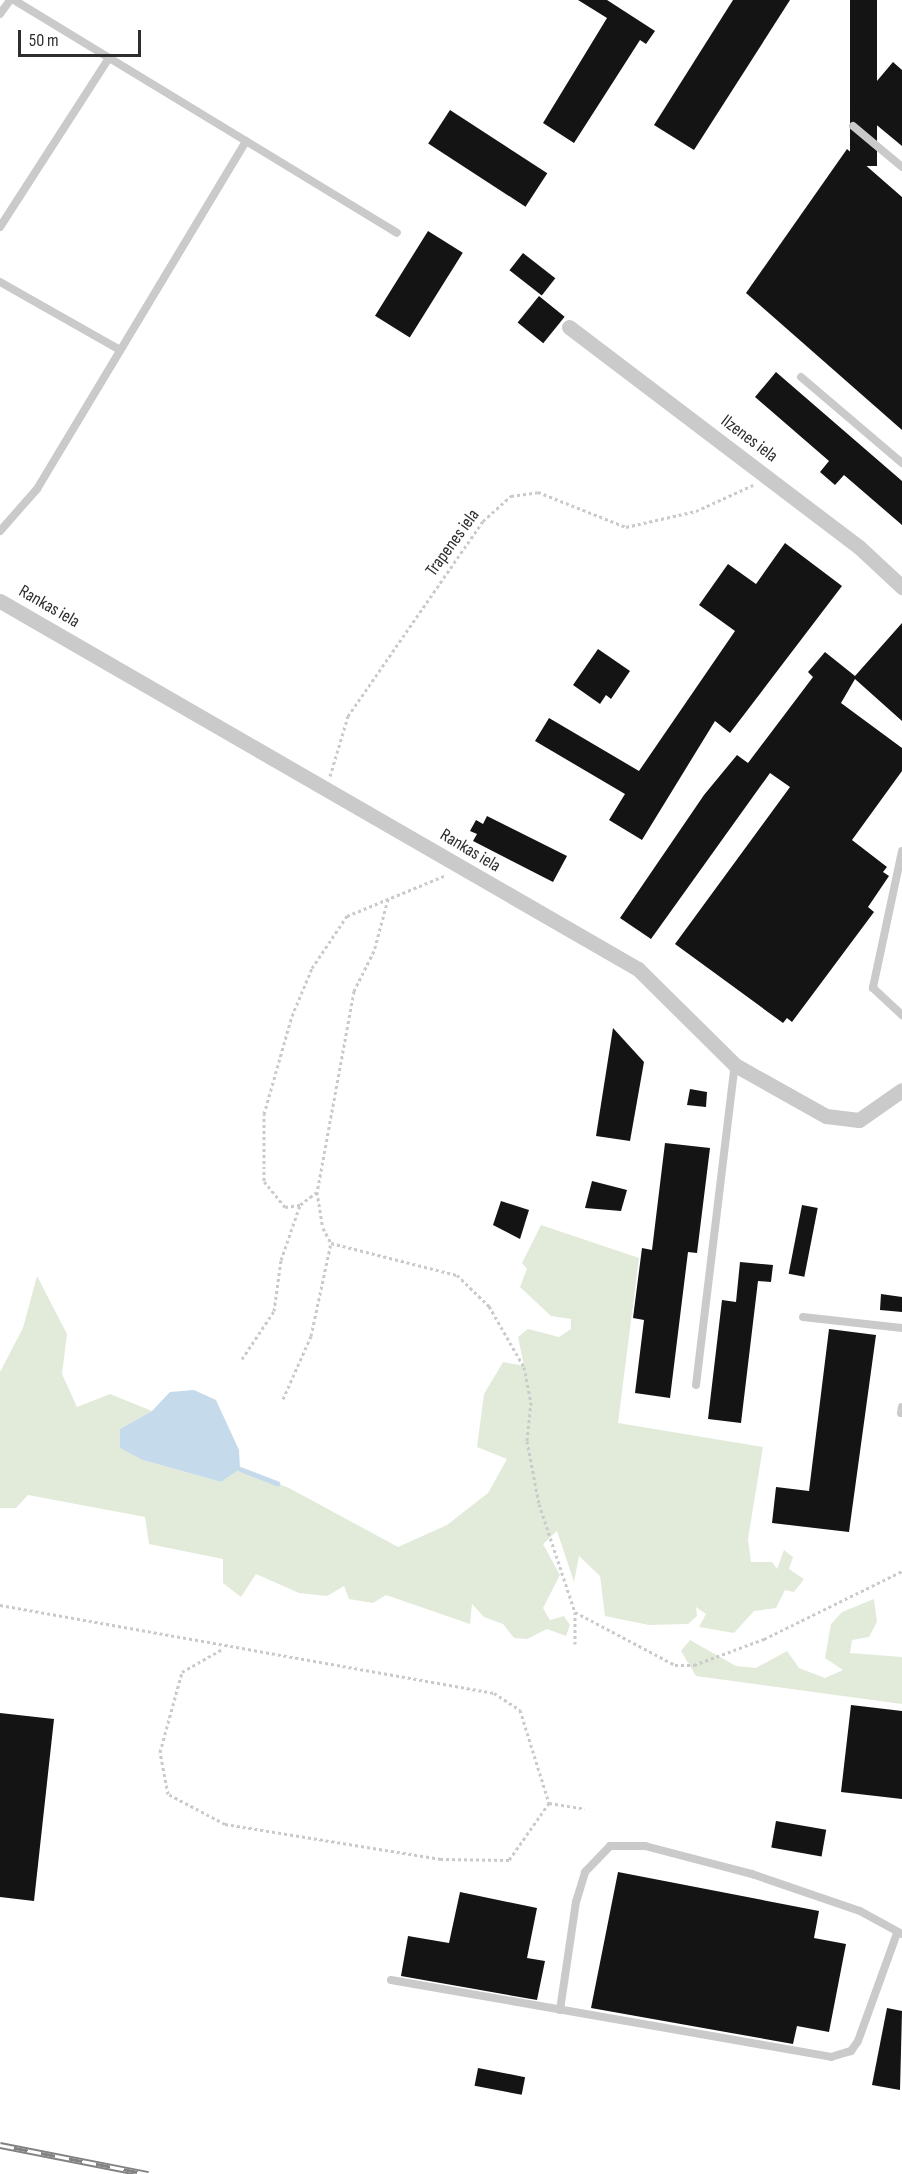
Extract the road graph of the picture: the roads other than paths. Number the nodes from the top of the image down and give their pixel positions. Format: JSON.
{"nodes":[{"id":1,"x":9,"y":0,"type":"edge"},
{"id":2,"x":14,"y":0,"type":"edge"},
{"id":3,"x":0,"y":15,"type":"edge"},
{"id":4,"x":109,"y":58,"type":"junction"},
{"id":5,"x":853,"y":126,"type":"dead end"},
{"id":6,"x":246,"y":141,"type":"junction"},
{"id":7,"x":902,"y":167,"type":"edge"},
{"id":8,"x":0,"y":227,"type":"edge"},
{"id":9,"x":397,"y":233,"type":"dead end"},
{"id":10,"x":0,"y":282,"type":"edge"},
{"id":11,"x":568,"y":327,"type":"dead end"},
{"id":12,"x":120,"y":350,"type":"junction"},
{"id":13,"x":801,"y":377,"type":"dead end"},
{"id":14,"x":902,"y":463,"type":"edge"},
{"id":15,"x":0,"y":531,"type":"edge"},
{"id":16,"x":902,"y":587,"type":"edge"},
{"id":17,"x":0,"y":601,"type":"edge"},
{"id":18,"x":902,"y":851,"type":"edge"},
{"id":19,"x":902,"y":1015,"type":"edge"},
{"id":20,"x":735,"y":1065,"type":"junction"},
{"id":21,"x":902,"y":1089,"type":"edge"},
{"id":22,"x":803,"y":1317,"type":"dead end"},
{"id":23,"x":902,"y":1328,"type":"edge"},
{"id":24,"x":696,"y":1385,"type":"dead end"},
{"id":25,"x":902,"y":1407,"type":"edge"},
{"id":26,"x":901,"y":1413,"type":"edge"},
{"id":27,"x":899,"y":1934,"type":"edge"},
{"id":28,"x":391,"y":1980,"type":"dead end"},
{"id":29,"x":560,"y":2010,"type":"junction"}],
"edges":[{"from":1,"to":3,"type":"lane"},
{"from":2,"to":4,"type":"lane"},
{"from":4,"to":6,"type":"lane"},
{"from":4,"to":8,"type":"lane"},
{"from":5,"to":7,"type":"lane"},
{"from":6,"to":9,"type":"lane"},
{"from":6,"to":12,"type":"lane"},
{"from":10,"to":12,"type":"lane"},
{"from":11,"to":16,"type":"street","name":"Ilzenes iela"},
{"from":12,"to":15,"type":"lane"},
{"from":13,"to":14,"type":"lane"},
{"from":17,"to":20,"type":"street","name":"Rankas iela"},
{"from":18,"to":19,"type":"lane"},
{"from":20,"to":21,"type":"street","name":"Rankas iela"},
{"from":20,"to":24,"type":"lane"},
{"from":22,"to":23,"type":"lane"},
{"from":25,"to":26,"type":"lane"},
{"from":27,"to":29,"type":"lane"},
{"from":27,"to":29,"type":"lane"},
{"from":28,"to":29,"type":"lane"}]}
